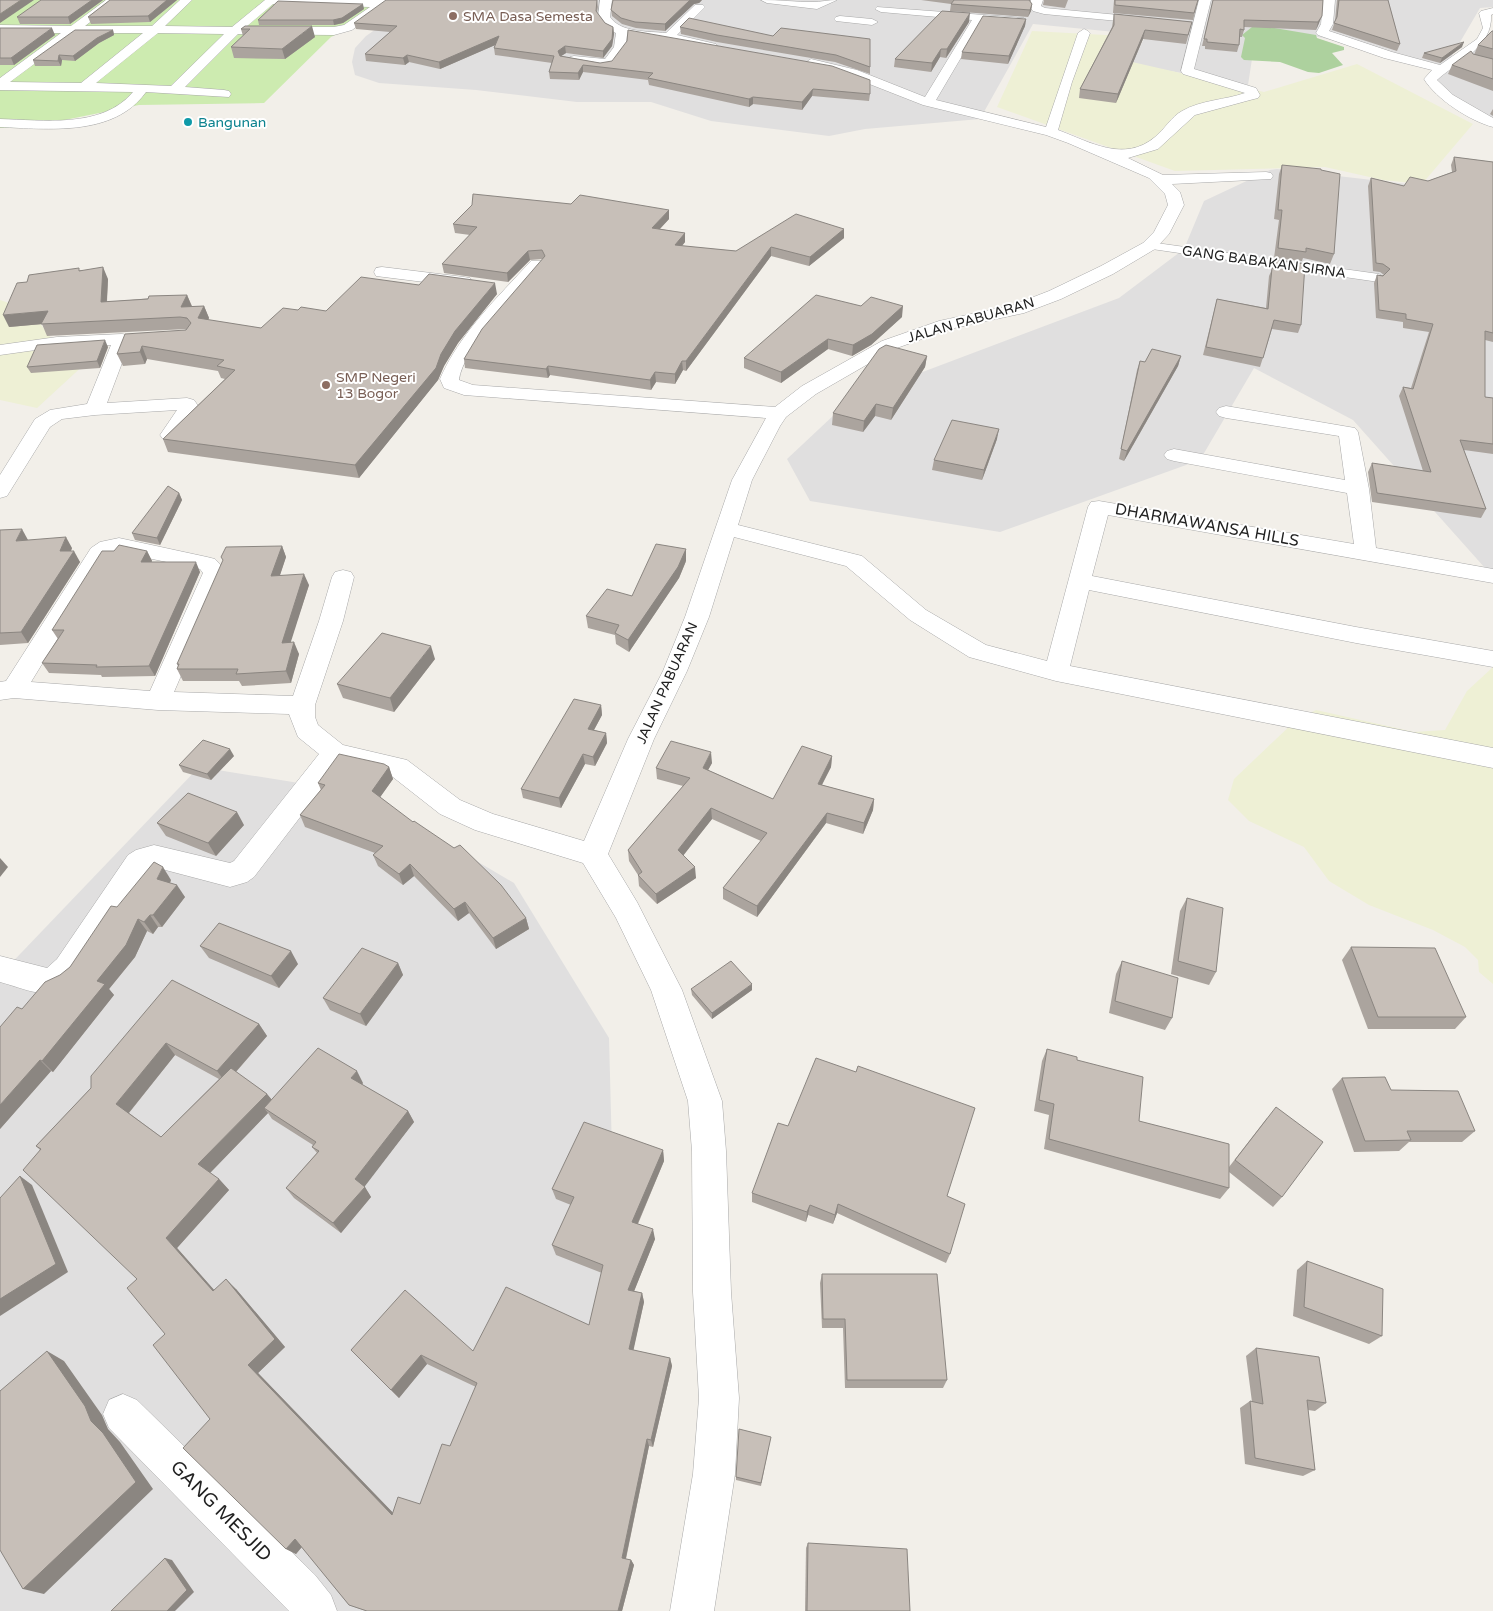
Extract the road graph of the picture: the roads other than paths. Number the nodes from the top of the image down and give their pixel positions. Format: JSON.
{"nodes":[{"id":1,"x":113,"y":0,"type":"edge"},
{"id":2,"x":186,"y":0,"type":"edge"},
{"id":3,"x":272,"y":0,"type":"edge"},
{"id":4,"x":767,"y":0,"type":"edge"},
{"id":5,"x":830,"y":0,"type":"edge"},
{"id":6,"x":1038,"y":0,"type":"edge"},
{"id":7,"x":1205,"y":0,"type":"edge"},
{"id":8,"x":1329,"y":0,"type":"edge"},
{"id":9,"x":603,"y":1,"type":"edge"},
{"id":10,"x":385,"y":2,"type":"edge"},
{"id":11,"x":793,"y":3,"type":"junction"},
{"id":12,"x":884,"y":4,"type":"edge"},
{"id":13,"x":698,"y":6,"type":"dead end"},
{"id":14,"x":1493,"y":11,"type":"edge"},
{"id":15,"x":783,"y":14,"type":"dead end"},
{"id":16,"x":16,"y":19,"type":"edge"},
{"id":17,"x":840,"y":19,"type":"dead end"},
{"id":18,"x":1024,"y":21,"type":"edge"},
{"id":19,"x":976,"y":22,"type":"dead end"},
{"id":20,"x":1164,"y":22,"type":"edge"},
{"id":21,"x":1,"y":29,"type":"edge"},
{"id":22,"x":75,"y":29,"type":"junction"},
{"id":23,"x":156,"y":29,"type":"junction"},
{"id":24,"x":622,"y":31,"type":"junction"},
{"id":25,"x":234,"y":32,"type":"junction"},
{"id":26,"x":1084,"y":33,"type":"dead end"},
{"id":27,"x":669,"y":37,"type":"junction"},
{"id":28,"x":1493,"y":39,"type":"edge"},
{"id":29,"x":731,"y":50,"type":"edge"},
{"id":30,"x":566,"y":59,"type":"edge"},
{"id":31,"x":797,"y":61,"type":"edge"},
{"id":32,"x":1440,"y":69,"type":"junction"},
{"id":33,"x":1465,"y":71,"type":"edge"},
{"id":34,"x":0,"y":85,"type":"edge"},
{"id":35,"x":84,"y":87,"type":"junction"},
{"id":36,"x":142,"y":88,"type":"junction"},
{"id":37,"x":175,"y":90,"type":"junction"},
{"id":38,"x":224,"y":94,"type":"dead end"},
{"id":39,"x":928,"y":102,"type":"junction"},
{"id":40,"x":0,"y":123,"type":"edge"},
{"id":41,"x":1493,"y":123,"type":"edge"},
{"id":42,"x":1051,"y":132,"type":"junction"},
{"id":43,"x":1106,"y":154,"type":"junction"},
{"id":44,"x":1266,"y":176,"type":"dead end"},
{"id":45,"x":1160,"y":180,"type":"junction"},
{"id":46,"x":1149,"y":246,"type":"junction"},
{"id":47,"x":537,"y":264,"type":"edge"},
{"id":48,"x":382,"y":272,"type":"dead end"},
{"id":49,"x":1379,"y":278,"type":"edge"},
{"id":50,"x":478,"y":284,"type":"edge"},
{"id":51,"x":0,"y":350,"type":"edge"},
{"id":52,"x":95,"y":409,"type":"junction"},
{"id":53,"x":780,"y":412,"type":"junction"},
{"id":54,"x":1226,"y":412,"type":"dead end"},
{"id":55,"x":170,"y":435,"type":"edge"},
{"id":56,"x":1174,"y":455,"type":"dead end"},
{"id":57,"x":1358,"y":489,"type":"junction"},
{"id":58,"x":0,"y":492,"type":"edge"},
{"id":59,"x":725,"y":528,"type":"junction"},
{"id":60,"x":1366,"y":553,"type":"junction"},
{"id":61,"x":1493,"y":576,"type":"edge"},
{"id":62,"x":343,"y":577,"type":"dead end"},
{"id":63,"x":1080,"y":581,"type":"junction"},
{"id":64,"x":1493,"y":659,"type":"edge"},
{"id":65,"x":1056,"y":672,"type":"junction"},
{"id":66,"x":7,"y":690,"type":"edge"},
{"id":67,"x":158,"y":701,"type":"junction"},
{"id":68,"x":304,"y":717,"type":"junction"},
{"id":69,"x":335,"y":753,"type":"junction"},
{"id":70,"x":1493,"y":758,"type":"edge"},
{"id":71,"x":592,"y":855,"type":"junction"},
{"id":72,"x":0,"y":969,"type":"edge"},
{"id":73,"x":123,"y":1414,"type":"dead end"},
{"id":74,"x":315,"y":1611,"type":"edge"},
{"id":75,"x":692,"y":1611,"type":"edge"}],
"edges":[{"from":1,"to":22,"type":"street"},
{"from":2,"to":23,"type":"street"},
{"from":3,"to":10,"type":"street"},
{"from":3,"to":25,"type":"street"},
{"from":4,"to":11,"type":"street"},
{"from":5,"to":11,"type":"street"},
{"from":6,"to":20,"type":"street"},
{"from":7,"to":43,"type":"street"},
{"from":8,"to":32,"type":"street"},
{"from":9,"to":24,"type":"street"},
{"from":10,"to":25,"type":"street"},
{"from":11,"to":15,"type":"street"},
{"from":12,"to":17,"type":"street"},
{"from":12,"to":18,"type":"street"},
{"from":13,"to":27,"type":"street"},
{"from":14,"to":32,"type":"street"},
{"from":16,"to":21,"type":"street"},
{"from":19,"to":39,"type":"street"},
{"from":21,"to":22,"type":"street"},
{"from":22,"to":23,"type":"street"},
{"from":22,"to":34,"type":"street"},
{"from":23,"to":25,"type":"street"},
{"from":23,"to":35,"type":"street"},
{"from":24,"to":27,"type":"street"},
{"from":24,"to":30,"type":"street"},
{"from":25,"to":37,"type":"street"},
{"from":26,"to":42,"type":"street"},
{"from":27,"to":29,"type":"street"},
{"from":28,"to":33,"type":"street"},
{"from":31,"to":39,"type":"street","name":"JALAN PABUARAN"},
{"from":32,"to":41,"type":"street"},
{"from":34,"to":35,"type":"street"},
{"from":35,"to":36,"type":"street"},
{"from":36,"to":37,"type":"street"},
{"from":36,"to":40,"type":"street"},
{"from":37,"to":38,"type":"street"},
{"from":39,"to":42,"type":"street","name":"JALAN PABUARAN"},
{"from":42,"to":43,"type":"street","name":"JALAN PABUARAN"},
{"from":43,"to":45,"type":"street","name":"JALAN PABUARAN"},
{"from":44,"to":45,"type":"street"},
{"from":45,"to":46,"type":"street","name":"JALAN PABUARAN"},
{"from":46,"to":49,"type":"lane","name":"GANG BABAKAN SIRNA"},
{"from":46,"to":53,"type":"street","name":"JALAN PABUARAN"},
{"from":47,"to":53,"type":"street"},
{"from":48,"to":50,"type":"street"},
{"from":51,"to":52,"type":"street"},
{"from":52,"to":55,"type":"street"},
{"from":52,"to":58,"type":"street"},
{"from":53,"to":59,"type":"street","name":"JALAN PABUARAN"},
{"from":54,"to":57,"type":"street"},
{"from":56,"to":57,"type":"street"},
{"from":57,"to":60,"type":"street"},
{"from":59,"to":65,"type":"street"},
{"from":59,"to":71,"type":"street","name":"JALAN PABUARAN"},
{"from":60,"to":61,"type":"street"},
{"from":60,"to":63,"type":"street","name":"DHARMAWANSA HILLS"},
{"from":62,"to":68,"type":"street"},
{"from":63,"to":64,"type":"street"},
{"from":63,"to":65,"type":"street","name":"DHARMAWANSA HILLS"},
{"from":65,"to":70,"type":"street"},
{"from":66,"to":67,"type":"street"},
{"from":66,"to":67,"type":"street"},
{"from":67,"to":68,"type":"street"},
{"from":68,"to":69,"type":"street"},
{"from":69,"to":71,"type":"street"},
{"from":69,"to":72,"type":"street"},
{"from":71,"to":75,"type":"street"},
{"from":73,"to":74,"type":"street","name":"GANG MESJID"}]}
